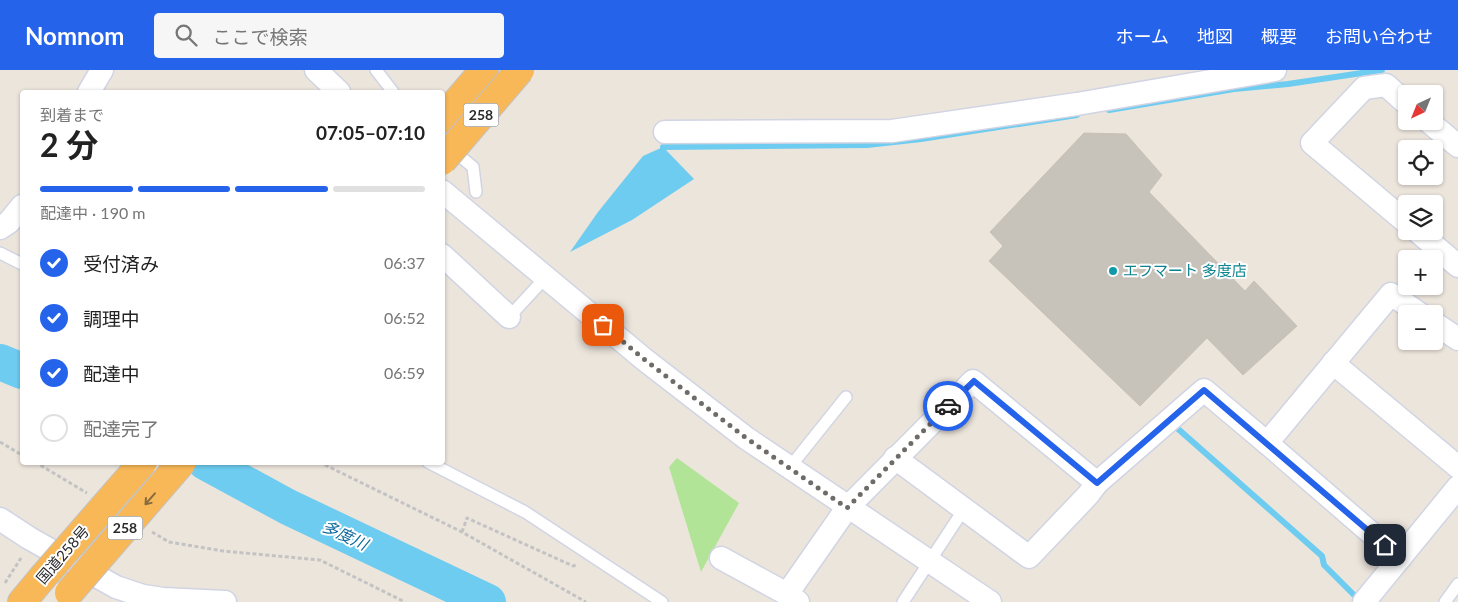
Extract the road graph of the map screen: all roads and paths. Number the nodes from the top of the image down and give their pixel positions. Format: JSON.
{"nodes":[{"id":1,"x":102,"y":70,"type":"edge"},
{"id":2,"x":316,"y":70,"type":"edge"},
{"id":3,"x":376,"y":70,"type":"edge"},
{"id":4,"x":484,"y":70,"type":"edge"},
{"id":5,"x":520,"y":70,"type":"edge"},
{"id":6,"x":1275,"y":70,"type":"edge"},
{"id":7,"x":90,"y":90,"type":"edge"},
{"id":8,"x":337,"y":90,"type":"edge"},
{"id":9,"x":391,"y":90,"type":"edge"},
{"id":10,"x":1398,"y":96,"type":"edge"},
{"id":11,"x":445,"y":115,"type":"edge"},
{"id":12,"x":1439,"y":130,"type":"edge"},
{"id":13,"x":665,"y":132,"type":"dead end"},
{"id":14,"x":445,"y":144,"type":"edge"},
{"id":15,"x":1458,"y":146,"type":"edge"},
{"id":16,"x":445,"y":158,"type":"edge"},
{"id":17,"x":476,"y":192,"type":"dead end"},
{"id":18,"x":445,"y":193,"type":"edge"},
{"id":19,"x":20,"y":208,"type":"edge"},
{"id":20,"x":1398,"y":215,"type":"edge"},
{"id":21,"x":0,"y":228,"type":"edge"},
{"id":22,"x":1428,"y":240,"type":"edge"},
{"id":23,"x":0,"y":253,"type":"edge"},
{"id":24,"x":445,"y":258,"type":"edge"},
{"id":25,"x":20,"y":263,"type":"edge"},
{"id":26,"x":1458,"y":266,"type":"edge"},
{"id":27,"x":546,"y":277,"type":"junction"},
{"id":28,"x":1407,"y":305,"type":"edge"},
{"id":29,"x":509,"y":317,"type":"joint"},
{"id":30,"x":1443,"y":329,"type":"edge"},
{"id":31,"x":1458,"y":338,"type":"edge"},
{"id":32,"x":1333,"y":364,"type":"junction"},
{"id":33,"x":846,"y":397,"type":"dead end"},
{"id":34,"x":0,"y":442,"type":"edge"},
{"id":35,"x":1267,"y":443,"type":"junction"},
{"id":36,"x":20,"y":454,"type":"edge"},
{"id":37,"x":895,"y":458,"type":"junction"},
{"id":38,"x":40,"y":465,"type":"edge"},
{"id":39,"x":140,"y":465,"type":"edge"},
{"id":40,"x":179,"y":465,"type":"edge"},
{"id":41,"x":325,"y":465,"type":"edge"},
{"id":42,"x":434,"y":465,"type":"edge"},
{"id":43,"x":790,"y":467,"type":"junction"},
{"id":44,"x":1458,"y":467,"type":"edge"},
{"id":45,"x":1097,"y":483,"type":"junction"},
{"id":46,"x":1458,"y":487,"type":"edge"},
{"id":47,"x":94,"y":497,"type":"dead end"},
{"id":48,"x":847,"y":508,"type":"junction"},
{"id":49,"x":964,"y":509,"type":"junction"},
{"id":50,"x":0,"y":521,"type":"edge"},
{"id":51,"x":144,"y":527,"type":"dead end"},
{"id":52,"x":462,"y":532,"type":"junction"},
{"id":53,"x":21,"y":558,"type":"dead end"},
{"id":54,"x":721,"y":558,"type":"dead end"},
{"id":55,"x":1400,"y":558,"type":"junction"},
{"id":56,"x":599,"y":560,"type":"junction"},
{"id":57,"x":930,"y":562,"type":"junction"},
{"id":58,"x":1458,"y":584,"type":"edge"},
{"id":59,"x":0,"y":590,"type":"edge"},
{"id":60,"x":65,"y":597,"type":"edge"},
{"id":61,"x":792,"y":598,"type":"edge"},
{"id":62,"x":142,"y":599,"type":"edge"},
{"id":63,"x":22,"y":602,"type":"edge"},
{"id":64,"x":225,"y":602,"type":"edge"},
{"id":65,"x":405,"y":602,"type":"edge"},
{"id":66,"x":586,"y":602,"type":"edge"},
{"id":67,"x":662,"y":602,"type":"edge"},
{"id":68,"x":903,"y":602,"type":"edge"},
{"id":69,"x":990,"y":602,"type":"edge"},
{"id":70,"x":1364,"y":602,"type":"edge"},
{"id":71,"x":1445,"y":602,"type":"edge"}],
"edges":[{"from":1,"to":7,"type":"street"},
{"from":2,"to":8,"type":"street"},
{"from":3,"to":9,"type":"lane"},
{"from":4,"to":11,"type":"highway","number":"258"},
{"from":5,"to":16,"type":"highway","number":"258","bridge":true},
{"from":6,"to":13,"type":"street"},
{"from":10,"to":20,"type":"street"},
{"from":12,"to":15,"type":"street"},
{"from":14,"to":17,"type":"lane"},
{"from":18,"to":27,"type":"street"},
{"from":19,"to":21,"type":"street"},
{"from":22,"to":26,"type":"street"},
{"from":23,"to":25,"type":"lane"},
{"from":24,"to":29,"type":"street"},
{"from":27,"to":29,"type":"lane"},
{"from":27,"to":43,"type":"street"},
{"from":28,"to":32,"type":"street"},
{"from":30,"to":31,"type":"street"},
{"from":32,"to":35,"type":"street"},
{"from":32,"to":44,"type":"street"},
{"from":33,"to":43,"type":"lane"},
{"from":34,"to":36,"type":"path"},
{"from":35,"to":45,"type":"street"},
{"from":35,"to":55,"type":"street"},
{"from":37,"to":45,"type":"street"},
{"from":37,"to":48,"type":"street"},
{"from":37,"to":49,"type":"street"},
{"from":38,"to":47,"type":"path"},
{"from":39,"to":63,"type":"highway","name":"国道258号","number":"258","bridge":true},
{"from":40,"to":60,"type":"highway","name":"国道258号","number":"258","one_way":true,"bridge":true},
{"from":41,"to":52,"type":"path"},
{"from":42,"to":56,"type":"lane"},
{"from":43,"to":48,"type":"street"},
{"from":45,"to":49,"type":"street"},
{"from":46,"to":55,"type":"street"},
{"from":48,"to":57,"type":"street"},
{"from":48,"to":61,"type":"street"},
{"from":49,"to":57,"type":"lane"},
{"from":50,"to":62,"type":"street"},
{"from":51,"to":65,"type":"path"},
{"from":52,"to":56,"type":"path"},
{"from":52,"to":66,"type":"path"},
{"from":53,"to":59,"type":"path"},
{"from":54,"to":61,"type":"street"},
{"from":55,"to":70,"type":"street"},
{"from":56,"to":67,"type":"lane"},
{"from":57,"to":68,"type":"lane"},
{"from":57,"to":69,"type":"street"},
{"from":58,"to":71,"type":"lane"},
{"from":62,"to":64,"type":"street"}]}
